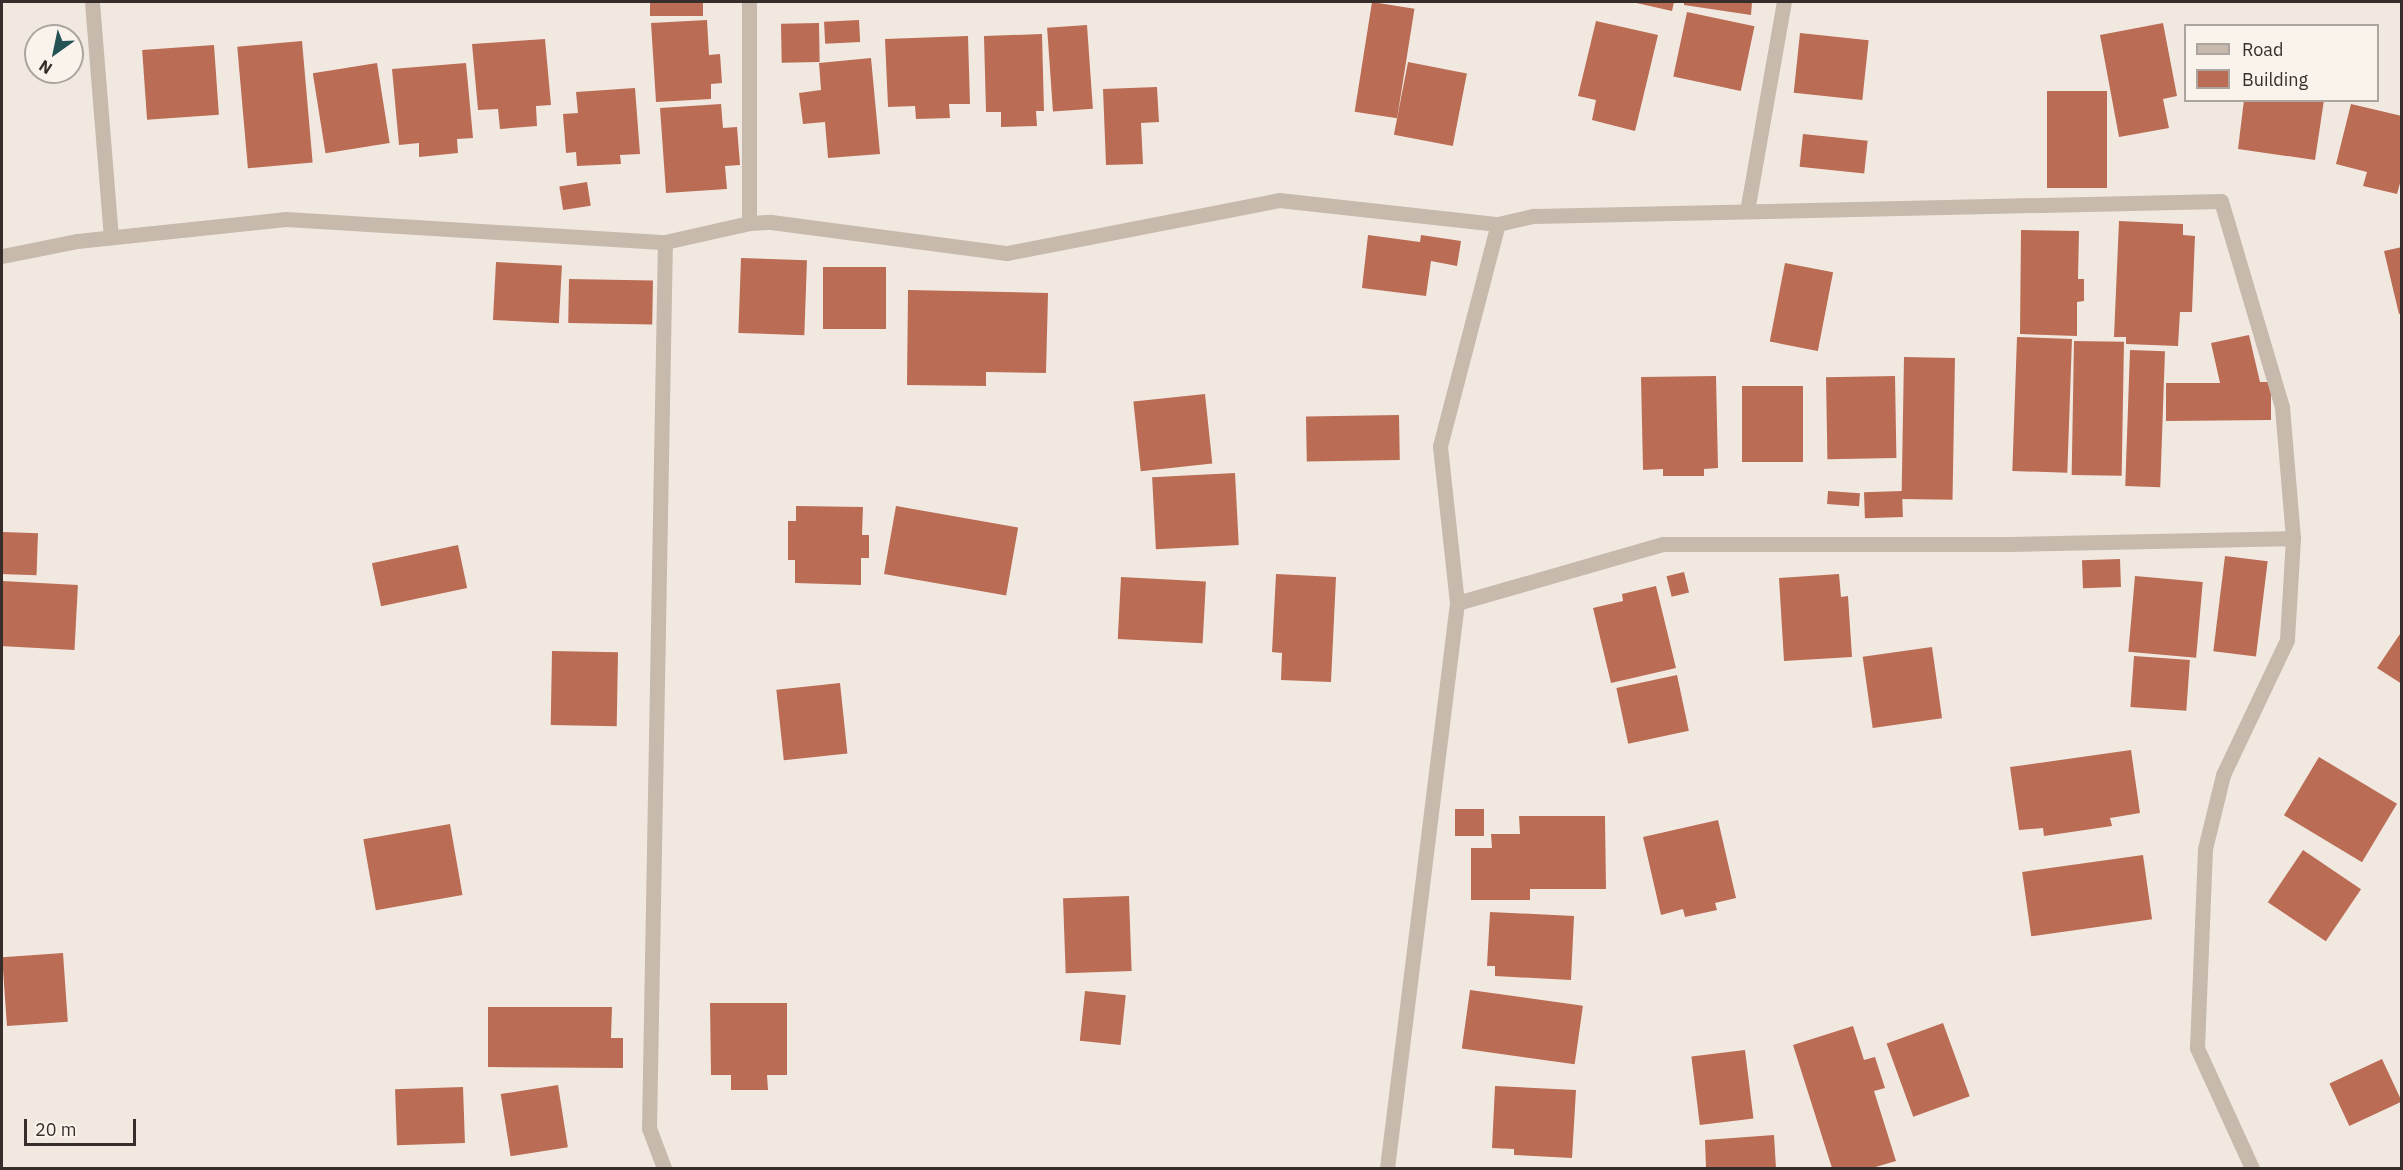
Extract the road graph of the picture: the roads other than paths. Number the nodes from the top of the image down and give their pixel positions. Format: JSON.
{"nodes":[{"id":1,"x":92,"y":2,"type":"edge"},
{"id":2,"x":749,"y":2,"type":"edge"},
{"id":3,"x":1784,"y":2,"type":"edge"},
{"id":4,"x":1747,"y":211,"type":"junction"},
{"id":5,"x":749,"y":223,"type":"junction"},
{"id":6,"x":1497,"y":224,"type":"junction"},
{"id":7,"x":111,"y":237,"type":"junction"},
{"id":8,"x":665,"y":242,"type":"junction"},
{"id":9,"x":2,"y":256,"type":"edge"},
{"id":10,"x":2293,"y":538,"type":"junction"},
{"id":11,"x":1457,"y":603,"type":"junction"},
{"id":12,"x":664,"y":1168,"type":"edge"},
{"id":13,"x":1387,"y":1168,"type":"edge"},
{"id":14,"x":2252,"y":1168,"type":"edge"}],
"edges":[{"from":1,"to":7,"type":"street"},
{"from":2,"to":5,"type":"street"},
{"from":3,"to":4,"type":"street"},
{"from":4,"to":6,"type":"street"},
{"from":4,"to":10,"type":"street"},
{"from":5,"to":6,"type":"street"},
{"from":5,"to":8,"type":"street"},
{"from":6,"to":11,"type":"street"},
{"from":7,"to":8,"type":"street"},
{"from":7,"to":9,"type":"street"},
{"from":8,"to":12,"type":"street"},
{"from":10,"to":11,"type":"street"},
{"from":10,"to":14,"type":"street"},
{"from":11,"to":13,"type":"street"}]}
